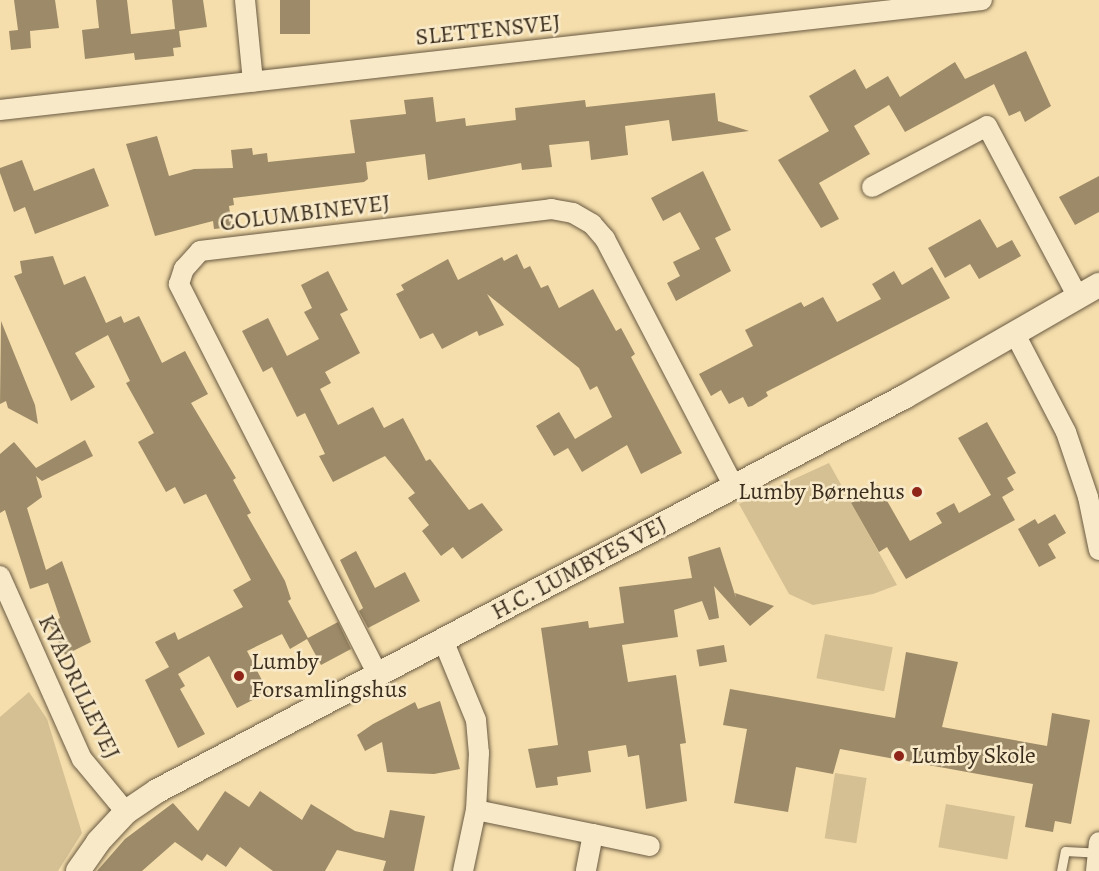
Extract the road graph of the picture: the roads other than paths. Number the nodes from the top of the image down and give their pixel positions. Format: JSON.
{"nodes":[{"id":1,"x":245,"y":0,"type":"edge"},
{"id":2,"x":981,"y":0,"type":"edge"},
{"id":3,"x":253,"y":82,"type":"junction"},
{"id":4,"x":0,"y":110,"type":"edge"},
{"id":5,"x":872,"y":187,"type":"dead end"},
{"id":6,"x":1099,"y":285,"type":"edge"},
{"id":7,"x":1078,"y":297,"type":"junction"},
{"id":8,"x":1015,"y":334,"type":"junction"},
{"id":9,"x":734,"y":487,"type":"junction"},
{"id":10,"x":1099,"y":550,"type":"edge"},
{"id":11,"x":0,"y":576,"type":"edge"},
{"id":12,"x":443,"y":640,"type":"junction"},
{"id":13,"x":378,"y":675,"type":"junction"},
{"id":14,"x":476,"y":810,"type":"junction"},
{"id":15,"x":126,"y":812,"type":"junction"},
{"id":16,"x":593,"y":834,"type":"junction"},
{"id":17,"x":650,"y":846,"type":"dead end"},
{"id":18,"x":1098,"y":855,"type":"edge"},
{"id":19,"x":78,"y":871,"type":"edge"},
{"id":20,"x":463,"y":871,"type":"edge"},
{"id":21,"x":586,"y":871,"type":"edge"},
{"id":22,"x":1061,"y":871,"type":"edge"}],
"edges":[{"from":1,"to":3,"type":"street"},
{"from":2,"to":3,"type":"street","name":"SLETTENSVEJ"},
{"from":3,"to":4,"type":"street","name":"SLETTENSVEJ"},
{"from":5,"to":7,"type":"street"},
{"from":6,"to":7,"type":"street","name":"H.C. LUMBYES VEJ"},
{"from":7,"to":8,"type":"street","name":"H.C. LUMBYES VEJ"},
{"from":8,"to":9,"type":"street","name":"H.C. LUMBYES VEJ"},
{"from":8,"to":10,"type":"street"},
{"from":9,"to":12,"type":"street","name":"H.C. LUMBYES VEJ"},
{"from":9,"to":13,"type":"street","name":"COLUMBINEVEJ"},
{"from":11,"to":15,"type":"street","name":"KVADRILLEVEJ"},
{"from":12,"to":13,"type":"street","name":"H.C. LUMBYES VEJ"},
{"from":12,"to":14,"type":"street"},
{"from":13,"to":15,"type":"street","name":"H.C. LUMBYES VEJ"},
{"from":14,"to":16,"type":"street"},
{"from":14,"to":20,"type":"street"},
{"from":15,"to":19,"type":"street","name":"H.C. LUMBYES VEJ"},
{"from":16,"to":17,"type":"street"},
{"from":16,"to":21,"type":"street"},
{"from":18,"to":22,"type":"lane"}]}
